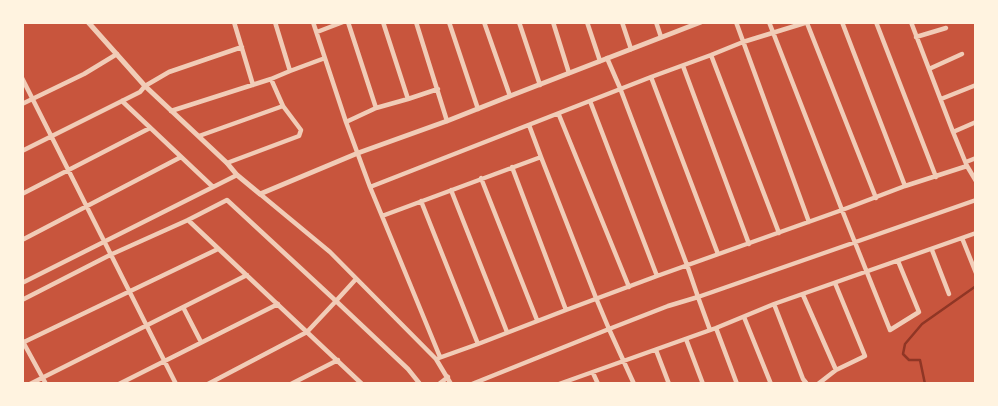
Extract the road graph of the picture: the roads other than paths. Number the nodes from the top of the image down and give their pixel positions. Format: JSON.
{"nodes":[{"id":1,"x":88,"y":22,"type":"edge"},
{"id":2,"x":234,"y":22,"type":"edge"},
{"id":3,"x":275,"y":22,"type":"edge"},
{"id":4,"x":313,"y":22,"type":"edge"},
{"id":5,"x":343,"y":22,"type":"edge"},
{"id":6,"x":348,"y":22,"type":"edge"},
{"id":7,"x":383,"y":22,"type":"edge"},
{"id":8,"x":416,"y":22,"type":"edge"},
{"id":9,"x":450,"y":22,"type":"edge"},
{"id":10,"x":484,"y":22,"type":"edge"},
{"id":11,"x":519,"y":22,"type":"edge"},
{"id":12,"x":553,"y":22,"type":"edge"},
{"id":13,"x":587,"y":22,"type":"edge"},
{"id":14,"x":622,"y":22,"type":"edge"},
{"id":15,"x":656,"y":22,"type":"edge"},
{"id":16,"x":701,"y":22,"type":"edge"},
{"id":17,"x":736,"y":22,"type":"edge"},
{"id":18,"x":769,"y":22,"type":"edge"},
{"id":19,"x":842,"y":22,"type":"edge"},
{"id":20,"x":876,"y":22,"type":"edge"},
{"id":21,"x":910,"y":22,"type":"edge"},
{"id":22,"x":807,"y":23,"type":"edge"},
{"id":23,"x":691,"y":24,"type":"edge"},
{"id":24,"x":946,"y":28,"type":"dead end"},
{"id":25,"x":316,"y":32,"type":"junction"},
{"id":26,"x":773,"y":32,"type":"junction"},
{"id":27,"x":661,"y":37,"type":"junction"},
{"id":28,"x":916,"y":37,"type":"junction"},
{"id":29,"x":743,"y":42,"type":"junction"},
{"id":30,"x":242,"y":47,"type":"junction"},
{"id":31,"x":631,"y":49,"type":"junction"},
{"id":32,"x":117,"y":54,"type":"junction"},
{"id":33,"x":962,"y":54,"type":"dead end"},
{"id":34,"x":711,"y":55,"type":"junction"},
{"id":35,"x":325,"y":58,"type":"junction"},
{"id":36,"x":607,"y":58,"type":"junction"},
{"id":37,"x":600,"y":61,"type":"junction"},
{"id":38,"x":683,"y":66,"type":"junction"},
{"id":39,"x":929,"y":69,"type":"junction"},
{"id":40,"x":290,"y":71,"type":"junction"},
{"id":41,"x":569,"y":73,"type":"junction"},
{"id":42,"x":651,"y":77,"type":"junction"},
{"id":43,"x":22,"y":78,"type":"edge"},
{"id":44,"x":271,"y":79,"type":"junction"},
{"id":45,"x":253,"y":85,"type":"junction"},
{"id":46,"x":540,"y":85,"type":"junction"},
{"id":47,"x":976,"y":85,"type":"edge"},
{"id":48,"x":146,"y":86,"type":"junction"},
{"id":49,"x":620,"y":88,"type":"junction"},
{"id":50,"x":438,"y":89,"type":"junction"},
{"id":51,"x":510,"y":96,"type":"junction"},
{"id":52,"x":33,"y":99,"type":"junction"},
{"id":53,"x":408,"y":99,"type":"junction"},
{"id":54,"x":941,"y":99,"type":"junction"},
{"id":55,"x":125,"y":100,"type":"junction"},
{"id":56,"x":590,"y":101,"type":"junction"},
{"id":57,"x":22,"y":104,"type":"edge"},
{"id":58,"x":284,"y":106,"type":"junction"},
{"id":59,"x":376,"y":108,"type":"junction"},
{"id":60,"x":478,"y":109,"type":"junction"},
{"id":61,"x":171,"y":111,"type":"junction"},
{"id":62,"x":558,"y":115,"type":"junction"},
{"id":63,"x":448,"y":121,"type":"junction"},
{"id":64,"x":346,"y":122,"type":"junction"},
{"id":65,"x":976,"y":122,"type":"edge"},
{"id":66,"x":529,"y":125,"type":"junction"},
{"id":67,"x":150,"y":128,"type":"junction"},
{"id":68,"x":953,"y":132,"type":"junction"},
{"id":69,"x":199,"y":136,"type":"junction"},
{"id":70,"x":51,"y":137,"type":"junction"},
{"id":71,"x":22,"y":151,"type":"edge"},
{"id":72,"x":358,"y":153,"type":"junction"},
{"id":73,"x":541,"y":157,"type":"junction"},
{"id":74,"x":181,"y":158,"type":"junction"},
{"id":75,"x":976,"y":158,"type":"edge"},
{"id":76,"x":227,"y":163,"type":"junction"},
{"id":77,"x":967,"y":164,"type":"junction"},
{"id":78,"x":512,"y":167,"type":"junction"},
{"id":79,"x":68,"y":171,"type":"junction"},
{"id":80,"x":235,"y":176,"type":"junction"},
{"id":81,"x":936,"y":177,"type":"junction"},
{"id":82,"x":481,"y":178,"type":"junction"},
{"id":83,"x":976,"y":181,"type":"edge"},
{"id":84,"x":216,"y":186,"type":"junction"},
{"id":85,"x":905,"y":186,"type":"junction"},
{"id":86,"x":370,"y":187,"type":"junction"},
{"id":87,"x":451,"y":190,"type":"junction"},
{"id":88,"x":22,"y":194,"type":"edge"},
{"id":89,"x":260,"y":194,"type":"junction"},
{"id":90,"x":876,"y":198,"type":"junction"},
{"id":91,"x":976,"y":200,"type":"edge"},
{"id":92,"x":421,"y":201,"type":"junction"},
{"id":93,"x":86,"y":207,"type":"junction"},
{"id":94,"x":842,"y":210,"type":"junction"},
{"id":95,"x":382,"y":216,"type":"junction"},
{"id":96,"x":188,"y":220,"type":"junction"},
{"id":97,"x":809,"y":222,"type":"junction"},
{"id":98,"x":779,"y":233,"type":"junction"},
{"id":99,"x":976,"y":233,"type":"edge"},
{"id":100,"x":962,"y":238,"type":"junction"},
{"id":101,"x":22,"y":240,"type":"edge"},
{"id":102,"x":854,"y":242,"type":"junction"},
{"id":103,"x":105,"y":244,"type":"junction"},
{"id":104,"x":748,"y":244,"type":"junction"},
{"id":105,"x":218,"y":249,"type":"junction"},
{"id":106,"x":932,"y":250,"type":"junction"},
{"id":107,"x":110,"y":253,"type":"junction"},
{"id":108,"x":718,"y":254,"type":"junction"},
{"id":109,"x":898,"y":261,"type":"junction"},
{"id":110,"x":688,"y":265,"type":"junction"},
{"id":111,"x":866,"y":272,"type":"junction"},
{"id":112,"x":976,"y":273,"type":"edge"},
{"id":113,"x":248,"y":275,"type":"junction"},
{"id":114,"x":657,"y":276,"type":"junction"},
{"id":115,"x":354,"y":281,"type":"junction"},
{"id":116,"x":22,"y":283,"type":"edge"},
{"id":117,"x":835,"y":283,"type":"junction"},
{"id":118,"x":629,"y":287,"type":"junction"},
{"id":119,"x":130,"y":292,"type":"junction"},
{"id":120,"x":949,"y":294,"type":"dead end"},
{"id":121,"x":803,"y":295,"type":"junction"},
{"id":122,"x":596,"y":298,"type":"junction"},
{"id":123,"x":698,"y":298,"type":"junction"},
{"id":124,"x":338,"y":299,"type":"junction"},
{"id":125,"x":22,"y":300,"type":"edge"},
{"id":126,"x":278,"y":304,"type":"junction"},
{"id":127,"x":774,"y":304,"type":"junction"},
{"id":128,"x":183,"y":307,"type":"junction"},
{"id":129,"x":566,"y":310,"type":"junction"},
{"id":130,"x":744,"y":317,"type":"junction"},
{"id":131,"x":537,"y":320,"type":"junction"},
{"id":132,"x":146,"y":325,"type":"junction"},
{"id":133,"x":716,"y":328,"type":"junction"},
{"id":134,"x":610,"y":329,"type":"junction"},
{"id":135,"x":710,"y":330,"type":"junction"},
{"id":136,"x":307,"y":332,"type":"junction"},
{"id":137,"x":507,"y":332,"type":"junction"},
{"id":138,"x":686,"y":339,"type":"junction"},
{"id":139,"x":23,"y":342,"type":"edge"},
{"id":140,"x":200,"y":342,"type":"junction"},
{"id":141,"x":478,"y":344,"type":"junction"},
{"id":142,"x":656,"y":350,"type":"junction"},
{"id":143,"x":438,"y":358,"type":"junction"},
{"id":144,"x":338,"y":360,"type":"junction"},
{"id":145,"x":164,"y":361,"type":"junction"},
{"id":146,"x":625,"y":361,"type":"junction"},
{"id":147,"x":836,"y":370,"type":"junction"},
{"id":148,"x":593,"y":373,"type":"junction"},
{"id":149,"x":43,"y":377,"type":"junction"},
{"id":150,"x":448,"y":377,"type":"junction"},
{"id":151,"x":560,"y":383,"type":"edge"},
{"id":152,"x":30,"y":384,"type":"edge"},
{"id":153,"x":46,"y":384,"type":"edge"},
{"id":154,"x":119,"y":384,"type":"edge"},
{"id":155,"x":176,"y":384,"type":"edge"},
{"id":156,"x":208,"y":384,"type":"edge"},
{"id":157,"x":291,"y":384,"type":"edge"},
{"id":158,"x":362,"y":384,"type":"edge"},
{"id":159,"x":420,"y":384,"type":"edge"},
{"id":160,"x":439,"y":384,"type":"edge"},
{"id":161,"x":451,"y":384,"type":"edge"},
{"id":162,"x":472,"y":384,"type":"edge"},
{"id":163,"x":598,"y":384,"type":"edge"},
{"id":164,"x":634,"y":384,"type":"edge"},
{"id":165,"x":669,"y":384,"type":"edge"},
{"id":166,"x":703,"y":384,"type":"edge"},
{"id":167,"x":737,"y":384,"type":"edge"},
{"id":168,"x":771,"y":384,"type":"edge"},
{"id":169,"x":807,"y":384,"type":"edge"},
{"id":170,"x":818,"y":384,"type":"edge"}],
"edges":[{"from":1,"to":32,"type":"street"},
{"from":2,"to":30,"type":"street"},
{"from":3,"to":40,"type":"street"},
{"from":4,"to":25,"type":"street"},
{"from":5,"to":25,"type":"street"},
{"from":6,"to":59,"type":"street"},
{"from":7,"to":53,"type":"street"},
{"from":8,"to":50,"type":"street"},
{"from":9,"to":60,"type":"street"},
{"from":10,"to":51,"type":"street"},
{"from":11,"to":46,"type":"street"},
{"from":12,"to":41,"type":"street"},
{"from":13,"to":37,"type":"street"},
{"from":14,"to":31,"type":"street"},
{"from":15,"to":27,"type":"street"},
{"from":16,"to":23,"type":"street"},
{"from":17,"to":29,"type":"street"},
{"from":18,"to":26,"type":"street"},
{"from":19,"to":85,"type":"street"},
{"from":20,"to":81,"type":"street"},
{"from":21,"to":28,"type":"street"},
{"from":22,"to":26,"type":"street"},
{"from":22,"to":90,"type":"street"},
{"from":23,"to":27,"type":"street"},
{"from":24,"to":28,"type":"street"},
{"from":25,"to":35,"type":"street"},
{"from":26,"to":29,"type":"street"},
{"from":26,"to":94,"type":"street"},
{"from":27,"to":31,"type":"street"},
{"from":28,"to":39,"type":"street"},
{"from":29,"to":34,"type":"street"},
{"from":29,"to":97,"type":"street"},
{"from":30,"to":45,"type":"street"},
{"from":30,"to":48,"type":"street"},
{"from":31,"to":36,"type":"street"},
{"from":32,"to":48,"type":"street"},
{"from":32,"to":52,"type":"street"},
{"from":33,"to":39,"type":"street"},
{"from":34,"to":38,"type":"street"},
{"from":34,"to":98,"type":"street"},
{"from":35,"to":40,"type":"street"},
{"from":35,"to":64,"type":"street"},
{"from":36,"to":37,"type":"street"},
{"from":36,"to":49,"type":"street"},
{"from":37,"to":41,"type":"street"},
{"from":38,"to":42,"type":"street"},
{"from":38,"to":104,"type":"street"},
{"from":39,"to":54,"type":"street"},
{"from":40,"to":44,"type":"street"},
{"from":41,"to":46,"type":"street"},
{"from":42,"to":49,"type":"street"},
{"from":42,"to":108,"type":"street"},
{"from":43,"to":52,"type":"street"},
{"from":44,"to":45,"type":"street"},
{"from":44,"to":58,"type":"street"},
{"from":45,"to":61,"type":"street"},
{"from":46,"to":51,"type":"street"},
{"from":47,"to":54,"type":"street"},
{"from":48,"to":55,"type":"street"},
{"from":48,"to":61,"type":"street"},
{"from":49,"to":56,"type":"street"},
{"from":49,"to":110,"type":"street"},
{"from":50,"to":53,"type":"street"},
{"from":50,"to":63,"type":"street"},
{"from":51,"to":60,"type":"street"},
{"from":52,"to":57,"type":"street"},
{"from":52,"to":70,"type":"street"},
{"from":53,"to":59,"type":"street"},
{"from":54,"to":68,"type":"street"},
{"from":55,"to":67,"type":"street"},
{"from":55,"to":70,"type":"street"},
{"from":56,"to":62,"type":"street"},
{"from":56,"to":114,"type":"street"},
{"from":58,"to":69,"type":"street"},
{"from":58,"to":76,"type":"street"},
{"from":59,"to":64,"type":"street"},
{"from":60,"to":63,"type":"street"},
{"from":61,"to":69,"type":"street"},
{"from":62,"to":66,"type":"street"},
{"from":62,"to":118,"type":"street"},
{"from":63,"to":72,"type":"street"},
{"from":64,"to":72,"type":"street"},
{"from":65,"to":68,"type":"street"},
{"from":66,"to":73,"type":"street"},
{"from":66,"to":86,"type":"street"},
{"from":67,"to":74,"type":"street"},
{"from":67,"to":79,"type":"street"},
{"from":68,"to":77,"type":"street"},
{"from":69,"to":76,"type":"street"},
{"from":70,"to":71,"type":"street"},
{"from":70,"to":79,"type":"street"},
{"from":72,"to":86,"type":"street"},
{"from":72,"to":89,"type":"street"},
{"from":73,"to":78,"type":"street"},
{"from":73,"to":122,"type":"street"},
{"from":74,"to":84,"type":"street"},
{"from":74,"to":93,"type":"street"},
{"from":75,"to":77,"type":"street"},
{"from":76,"to":80,"type":"street"},
{"from":77,"to":81,"type":"street"},
{"from":77,"to":83,"type":"street"},
{"from":78,"to":82,"type":"street"},
{"from":78,"to":129,"type":"street"},
{"from":79,"to":88,"type":"street"},
{"from":79,"to":93,"type":"street"},
{"from":80,"to":84,"type":"street"},
{"from":80,"to":89,"type":"street"},
{"from":81,"to":85,"type":"street"},
{"from":82,"to":87,"type":"street"},
{"from":82,"to":131,"type":"street"},
{"from":84,"to":103,"type":"street"},
{"from":85,"to":90,"type":"street"},
{"from":86,"to":95,"type":"street"},
{"from":87,"to":92,"type":"street"},
{"from":87,"to":137,"type":"street"},
{"from":89,"to":115,"type":"street"},
{"from":90,"to":94,"type":"street"},
{"from":91,"to":102,"type":"street"},
{"from":92,"to":95,"type":"street"},
{"from":92,"to":141,"type":"street"},
{"from":93,"to":101,"type":"street"},
{"from":93,"to":103,"type":"street"},
{"from":94,"to":97,"type":"street"},
{"from":94,"to":102,"type":"street"},
{"from":95,"to":143,"type":"street"},
{"from":96,"to":105,"type":"street"},
{"from":96,"to":107,"type":"street"},
{"from":96,"to":124,"type":"street"},
{"from":97,"to":98,"type":"street"},
{"from":98,"to":104,"type":"street"},
{"from":99,"to":100,"type":"street"},
{"from":100,"to":106,"type":"street"},
{"from":100,"to":112,"type":"street"},
{"from":102,"to":111,"type":"street"},
{"from":102,"to":123,"type":"street"},
{"from":103,"to":107,"type":"street"},
{"from":103,"to":116,"type":"street"},
{"from":104,"to":108,"type":"street"},
{"from":105,"to":113,"type":"street"},
{"from":105,"to":119,"type":"street"},
{"from":106,"to":109,"type":"street"},
{"from":106,"to":120,"type":"street"},
{"from":107,"to":119,"type":"street"},
{"from":107,"to":125,"type":"street"},
{"from":108,"to":110,"type":"street"},
{"from":109,"to":111,"type":"street"},
{"from":109,"to":111,"type":"street"},
{"from":110,"to":114,"type":"street"},
{"from":110,"to":123,"type":"street"},
{"from":111,"to":117,"type":"street"},
{"from":113,"to":126,"type":"street"},
{"from":113,"to":128,"type":"street"},
{"from":114,"to":118,"type":"street"},
{"from":115,"to":124,"type":"street"},
{"from":115,"to":143,"type":"street"},
{"from":117,"to":121,"type":"street"},
{"from":117,"to":147,"type":"street"},
{"from":118,"to":122,"type":"street"},
{"from":119,"to":132,"type":"street"},
{"from":119,"to":139,"type":"street"},
{"from":121,"to":127,"type":"street"},
{"from":121,"to":147,"type":"street"},
{"from":122,"to":129,"type":"street"},
{"from":122,"to":134,"type":"street"},
{"from":123,"to":134,"type":"street"},
{"from":123,"to":135,"type":"street"},
{"from":124,"to":136,"type":"street"},
{"from":124,"to":159,"type":"street"},
{"from":126,"to":136,"type":"street"},
{"from":126,"to":140,"type":"street"},
{"from":127,"to":130,"type":"street"},
{"from":127,"to":169,"type":"street"},
{"from":128,"to":132,"type":"street"},
{"from":128,"to":140,"type":"street"},
{"from":129,"to":131,"type":"street"},
{"from":130,"to":133,"type":"street"},
{"from":130,"to":168,"type":"street"},
{"from":131,"to":137,"type":"street"},
{"from":132,"to":145,"type":"street"},
{"from":132,"to":149,"type":"street"},
{"from":133,"to":135,"type":"street"},
{"from":133,"to":167,"type":"street"},
{"from":134,"to":146,"type":"street"},
{"from":134,"to":162,"type":"street"},
{"from":135,"to":138,"type":"street"},
{"from":136,"to":144,"type":"street"},
{"from":136,"to":156,"type":"street"},
{"from":137,"to":141,"type":"street"},
{"from":138,"to":142,"type":"street"},
{"from":138,"to":166,"type":"street"},
{"from":139,"to":149,"type":"street"},
{"from":140,"to":145,"type":"street"},
{"from":141,"to":143,"type":"street"},
{"from":142,"to":146,"type":"street"},
{"from":142,"to":165,"type":"street"},
{"from":143,"to":150,"type":"street"},
{"from":144,"to":157,"type":"street"},
{"from":144,"to":158,"type":"street"},
{"from":145,"to":154,"type":"street"},
{"from":145,"to":155,"type":"street"},
{"from":146,"to":148,"type":"street"},
{"from":146,"to":164,"type":"street"},
{"from":147,"to":170,"type":"street"},
{"from":148,"to":151,"type":"street"},
{"from":148,"to":163,"type":"street"},
{"from":149,"to":152,"type":"street"},
{"from":149,"to":153,"type":"street"},
{"from":150,"to":160,"type":"street"},
{"from":150,"to":161,"type":"street"}]}
